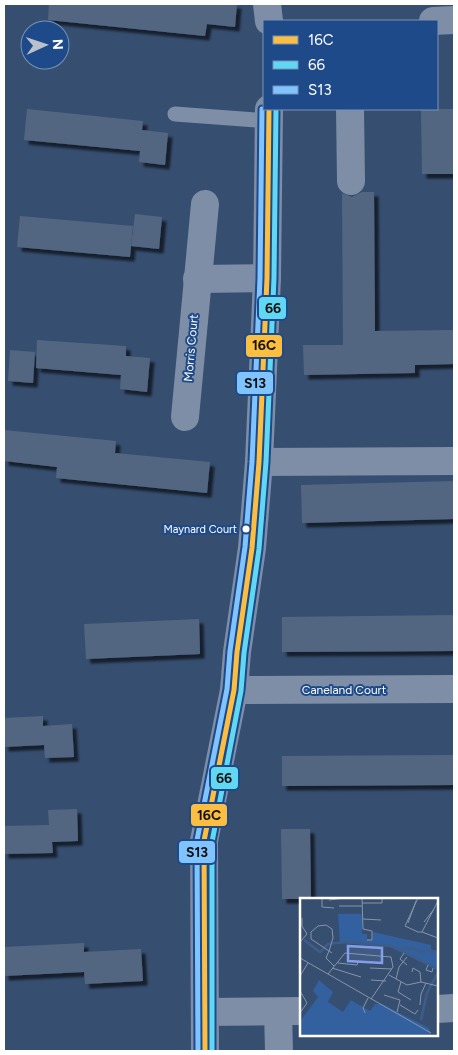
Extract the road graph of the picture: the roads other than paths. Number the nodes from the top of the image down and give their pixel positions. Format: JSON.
{"nodes":[{"id":1,"x":267,"y":4,"type":"edge"},
{"id":2,"x":269,"y":20,"type":"edge"},
{"id":3,"x":454,"y":20,"type":"edge"},
{"id":4,"x":438,"y":21,"type":"edge"},
{"id":5,"x":350,"y":110,"type":"edge"},
{"id":6,"x":175,"y":114,"type":"dead end"},
{"id":7,"x":269,"y":115,"type":"edge"},
{"id":8,"x":351,"y":181,"type":"dead end"},
{"id":9,"x":205,"y":204,"type":"dead end"},
{"id":10,"x":267,"y":278,"type":"junction"},
{"id":11,"x":197,"y":279,"type":"junction"},
{"id":12,"x":185,"y":417,"type":"dead end"},
{"id":13,"x":454,"y":461,"type":"edge"},
{"id":14,"x":258,"y":462,"type":"junction"},
{"id":15,"x":454,"y":689,"type":"edge"},
{"id":16,"x":234,"y":690,"type":"junction"},
{"id":17,"x":290,"y":1011,"type":"edge"},
{"id":18,"x":206,"y":1012,"type":"junction"},
{"id":19,"x":205,"y":1051,"type":"edge"},
{"id":20,"x":279,"y":1051,"type":"edge"}],
"edges":[{"from":1,"to":2,"type":"street"},
{"from":3,"to":4,"type":"street"},
{"from":5,"to":8,"type":"street"},
{"from":6,"to":7,"type":"lane"},
{"from":7,"to":10,"type":"street"},
{"from":9,"to":11,"type":"street","name":"Morris Court"},
{"from":10,"to":11,"type":"street"},
{"from":10,"to":14,"type":"street"},
{"from":11,"to":12,"type":"street","name":"Morris Court"},
{"from":13,"to":14,"type":"street"},
{"from":14,"to":16,"type":"street"},
{"from":15,"to":16,"type":"street","name":"Caneland Court"},
{"from":16,"to":18,"type":"street"},
{"from":17,"to":18,"type":"street"},
{"from":17,"to":20,"type":"street"},
{"from":18,"to":19,"type":"street"}]}
